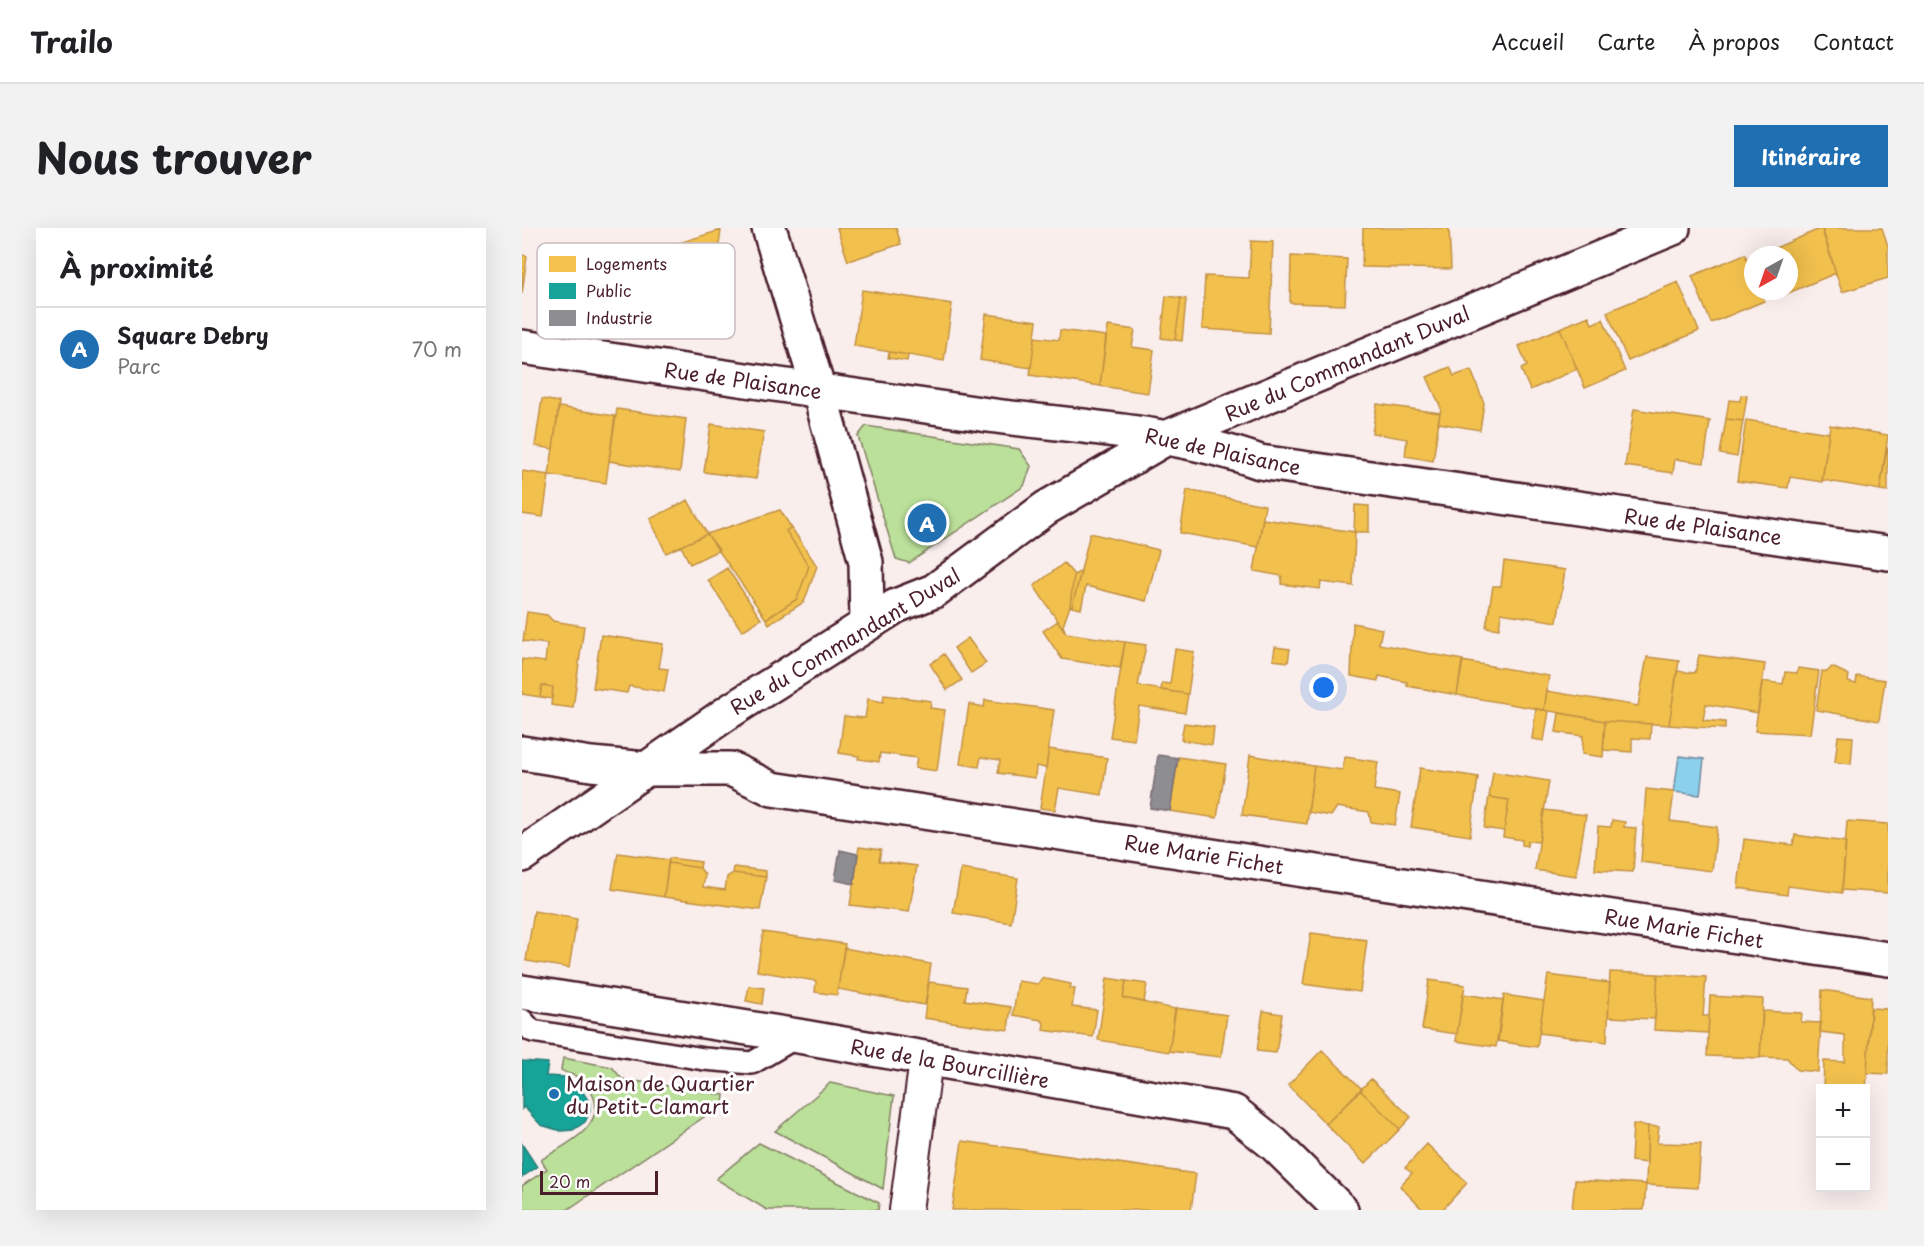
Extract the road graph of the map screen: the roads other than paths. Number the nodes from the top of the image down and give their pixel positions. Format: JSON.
{"nodes":[{"id":1,"x":769,"y":228,"type":"edge"},
{"id":2,"x":1672,"y":228,"type":"edge"},
{"id":3,"x":522,"y":347,"type":"edge"},
{"id":4,"x":819,"y":391,"type":"junction"},
{"id":5,"x":1168,"y":437,"type":"junction"},
{"id":6,"x":1888,"y":552,"type":"edge"},
{"id":7,"x":867,"y":624,"type":"junction"},
{"id":8,"x":522,"y":753,"type":"edge"},
{"id":9,"x":646,"y":769,"type":"junction"},
{"id":10,"x":522,"y":855,"type":"edge"},
{"id":11,"x":1888,"y":959,"type":"edge"},
{"id":12,"x":522,"y":992,"type":"edge"},
{"id":13,"x":522,"y":1020,"type":"edge"},
{"id":14,"x":798,"y":1036,"type":"junction"},
{"id":15,"x":926,"y":1060,"type":"junction"},
{"id":16,"x":906,"y":1210,"type":"edge"},
{"id":17,"x":1341,"y":1210,"type":"edge"}],
"edges":[{"from":1,"to":4,"type":"street"},
{"from":2,"to":5,"type":"street","name":"Rue du Commandant Duval"},
{"from":3,"to":4,"type":"street","name":"Rue de Plaisance"},
{"from":4,"to":5,"type":"street","name":"Rue de Plaisance"},
{"from":4,"to":7,"type":"street"},
{"from":5,"to":6,"type":"street","name":"Rue de Plaisance"},
{"from":5,"to":7,"type":"street","name":"Rue du Commandant Duval"},
{"from":7,"to":9,"type":"street","name":"Rue du Commandant Duval"},
{"from":8,"to":9,"type":"street","name":"Rue Marie Fichet"},
{"from":9,"to":10,"type":"street","name":"Rue du Commandant Duval"},
{"from":9,"to":11,"type":"street","name":"Rue Marie Fichet"},
{"from":12,"to":14,"type":"street","name":"Rue de la Bourcillière"},
{"from":13,"to":14,"type":"lane"},
{"from":14,"to":15,"type":"street","name":"Rue de la Bourcillière"},
{"from":15,"to":16,"type":"street"},
{"from":15,"to":17,"type":"street","name":"Rue de la Bourcillière"}]}
